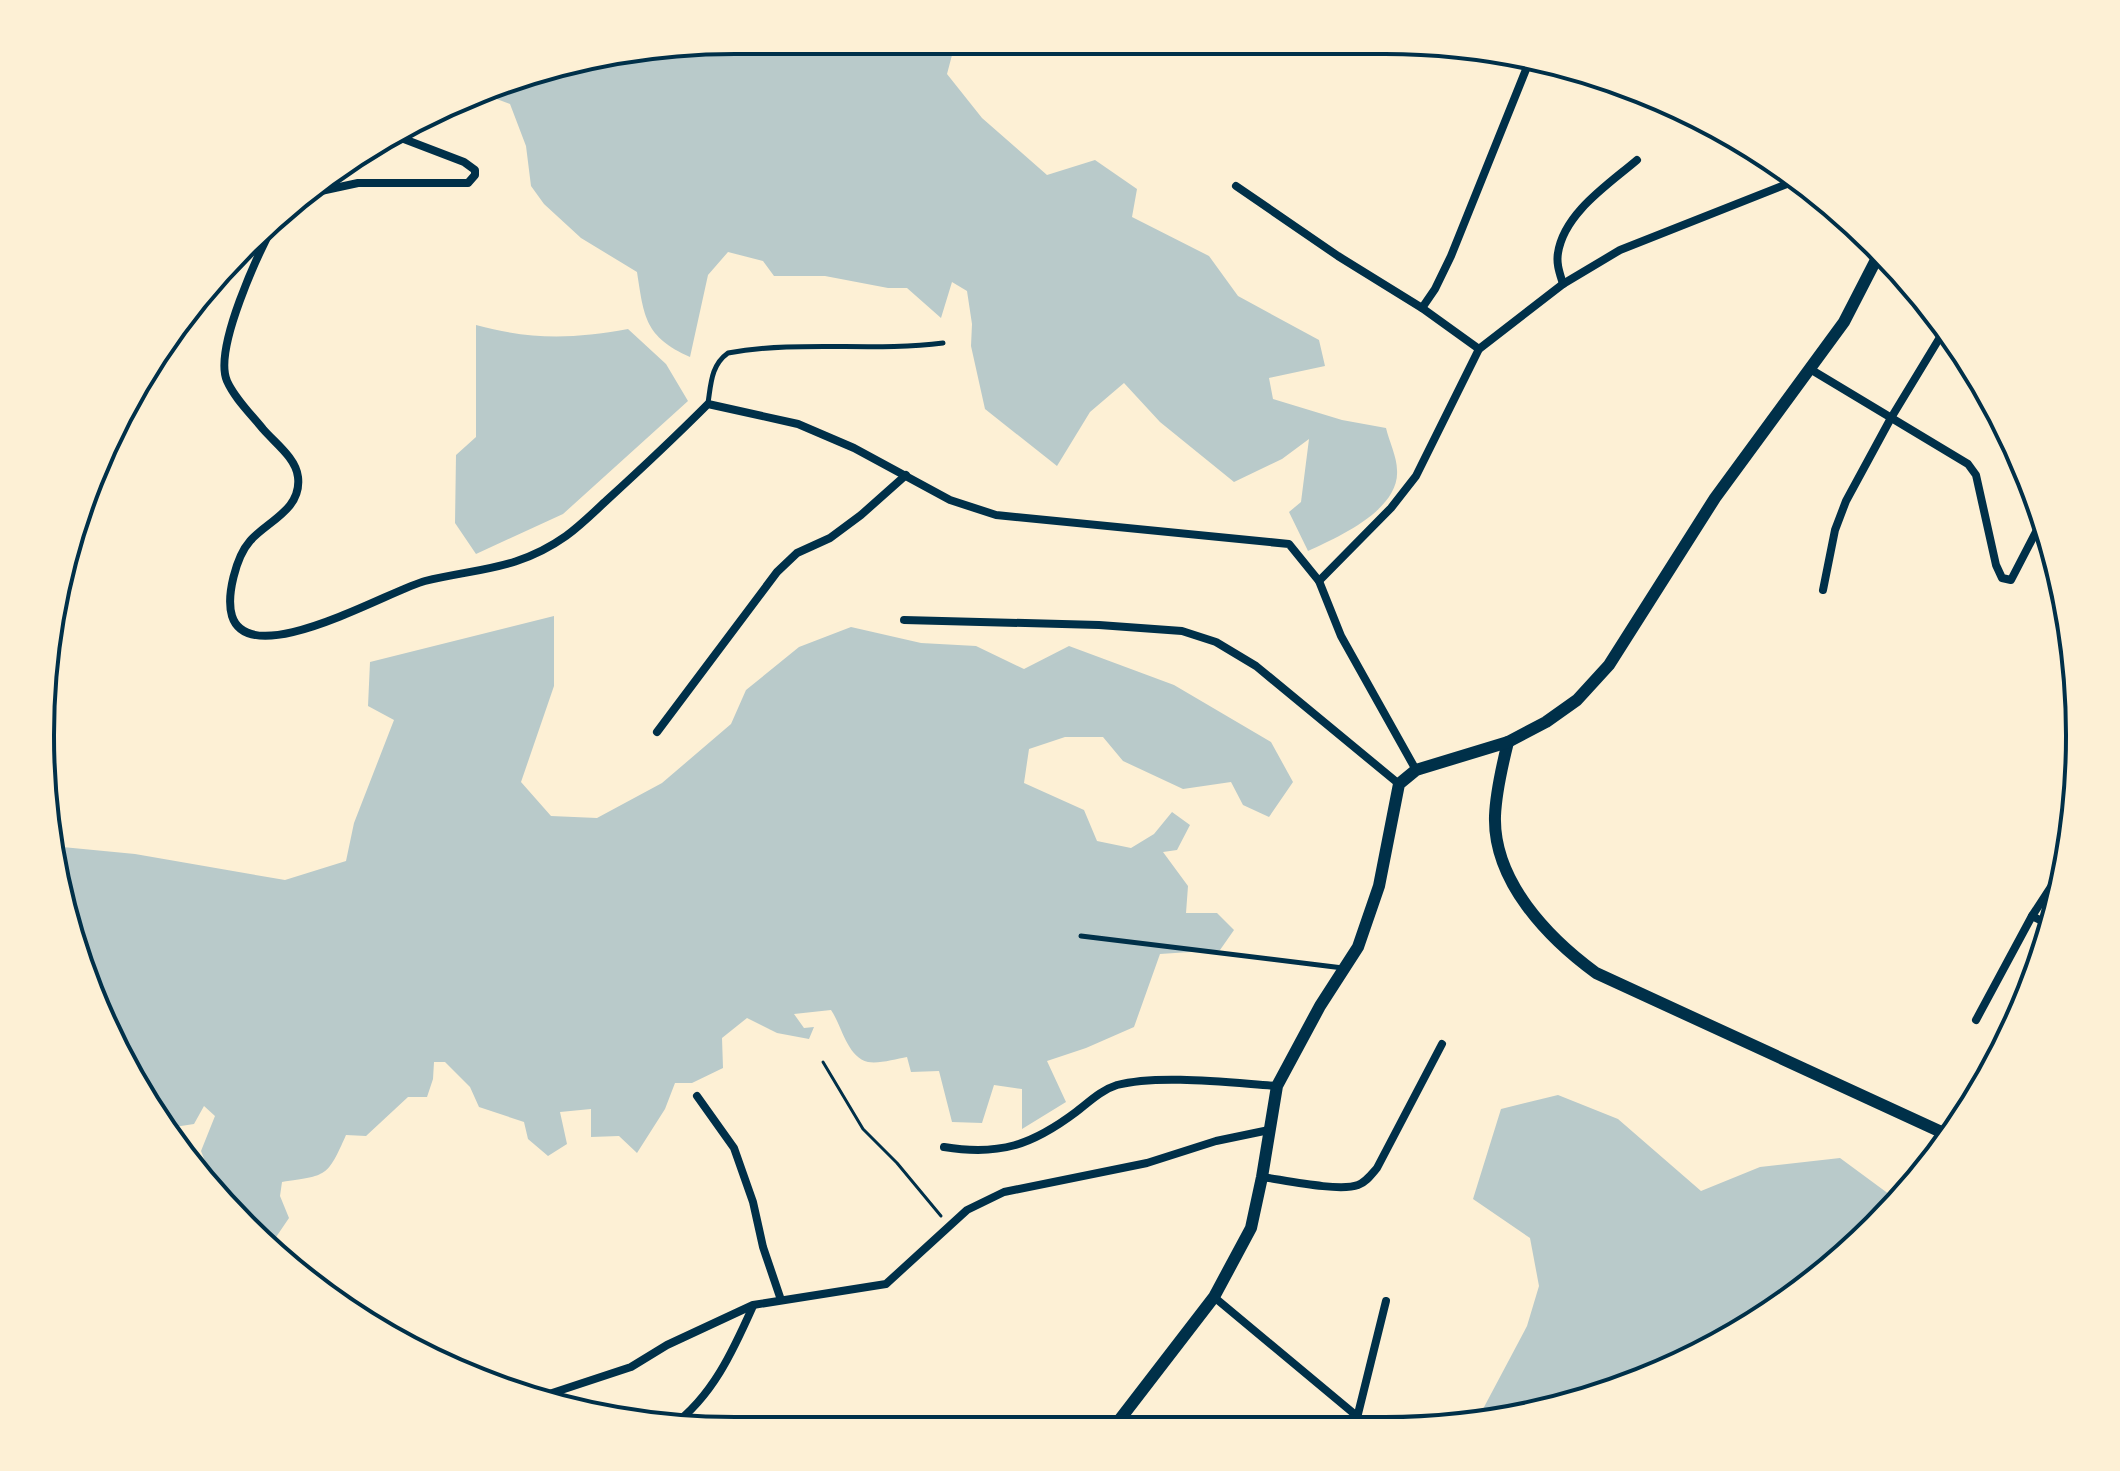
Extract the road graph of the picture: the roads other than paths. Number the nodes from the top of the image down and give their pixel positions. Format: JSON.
{"nodes":[{"id":1,"x":1526,"y":69,"type":"edge"},
{"id":2,"x":405,"y":140,"type":"edge"},
{"id":3,"x":1637,"y":160,"type":"dead end"},
{"id":4,"x":1785,"y":185,"type":"edge"},
{"id":5,"x":1236,"y":186,"type":"dead end"},
{"id":6,"x":329,"y":189,"type":"edge"},
{"id":7,"x":262,"y":246,"type":"edge"},
{"id":8,"x":1874,"y":263,"type":"edge"},
{"id":9,"x":1563,"y":284,"type":"junction"},
{"id":10,"x":1422,"y":308,"type":"junction"},
{"id":11,"x":1939,"y":340,"type":"edge"},
{"id":12,"x":943,"y":343,"type":"dead end"},
{"id":13,"x":1479,"y":349,"type":"junction"},
{"id":14,"x":1810,"y":369,"type":"junction"},
{"id":15,"x":708,"y":404,"type":"junction"},
{"id":16,"x":1891,"y":418,"type":"junction"},
{"id":17,"x":906,"y":475,"type":"junction"},
{"id":18,"x":2036,"y":537,"type":"edge"},
{"id":19,"x":1319,"y":581,"type":"junction"},
{"id":20,"x":1823,"y":590,"type":"dead end"},
{"id":21,"x":904,"y":620,"type":"dead end"},
{"id":22,"x":657,"y":732,"type":"dead end"},
{"id":23,"x":1508,"y":742,"type":"junction"},
{"id":24,"x":1416,"y":770,"type":"junction"},
{"id":25,"x":1399,"y":784,"type":"junction"},
{"id":26,"x":2047,"y":892,"type":"edge"},
{"id":27,"x":2032,"y":916,"type":"junction"},
{"id":28,"x":2041,"y":920,"type":"edge"},
{"id":29,"x":1081,"y":936,"type":"dead end"},
{"id":30,"x":1344,"y":968,"type":"junction"},
{"id":31,"x":1976,"y":1020,"type":"dead end"},
{"id":32,"x":1442,"y":1044,"type":"dead end"},
{"id":33,"x":1277,"y":1086,"type":"junction"},
{"id":34,"x":697,"y":1096,"type":"dead end"},
{"id":35,"x":1269,"y":1130,"type":"junction"},
{"id":36,"x":1939,"y":1131,"type":"edge"},
{"id":37,"x":944,"y":1147,"type":"dead end"},
{"id":38,"x":1262,"y":1177,"type":"junction"},
{"id":39,"x":1214,"y":1297,"type":"junction"},
{"id":40,"x":781,"y":1300,"type":"junction"},
{"id":41,"x":1386,"y":1301,"type":"dead end"},
{"id":42,"x":753,"y":1305,"type":"junction"},
{"id":43,"x":554,"y":1392,"type":"edge"},
{"id":44,"x":687,"y":1416,"type":"edge"},
{"id":45,"x":1122,"y":1417,"type":"edge"},
{"id":46,"x":1351,"y":1417,"type":"edge"},
{"id":47,"x":1357,"y":1417,"type":"edge"}],
"edges":[{"from":1,"to":10,"type":"street"},
{"from":2,"to":6,"type":"street"},
{"from":3,"to":9,"type":"street"},
{"from":4,"to":9,"type":"street"},
{"from":5,"to":10,"type":"street"},
{"from":7,"to":15,"type":"street"},
{"from":8,"to":14,"type":"street"},
{"from":9,"to":13,"type":"street"},
{"from":10,"to":13,"type":"street"},
{"from":11,"to":16,"type":"street"},
{"from":12,"to":15,"type":"lane"},
{"from":13,"to":19,"type":"street"},
{"from":14,"to":16,"type":"street"},
{"from":14,"to":23,"type":"street"},
{"from":15,"to":17,"type":"street"},
{"from":16,"to":18,"type":"street"},
{"from":16,"to":20,"type":"street"},
{"from":17,"to":19,"type":"street"},
{"from":17,"to":22,"type":"street"},
{"from":19,"to":24,"type":"street"},
{"from":21,"to":25,"type":"street"},
{"from":23,"to":24,"type":"street"},
{"from":23,"to":36,"type":"street"},
{"from":24,"to":25,"type":"street"},
{"from":25,"to":30,"type":"street"},
{"from":26,"to":27,"type":"street"},
{"from":27,"to":28,"type":"street"},
{"from":27,"to":31,"type":"street"},
{"from":29,"to":30,"type":"lane"},
{"from":30,"to":33,"type":"street"},
{"from":32,"to":38,"type":"street"},
{"from":33,"to":35,"type":"street"},
{"from":33,"to":37,"type":"street"},
{"from":34,"to":40,"type":"street"},
{"from":35,"to":38,"type":"street"},
{"from":35,"to":40,"type":"street"},
{"from":38,"to":39,"type":"street"},
{"from":39,"to":45,"type":"street"},
{"from":39,"to":46,"type":"street"},
{"from":40,"to":42,"type":"street"},
{"from":41,"to":47,"type":"street"},
{"from":42,"to":43,"type":"street"},
{"from":42,"to":44,"type":"street"}]}
